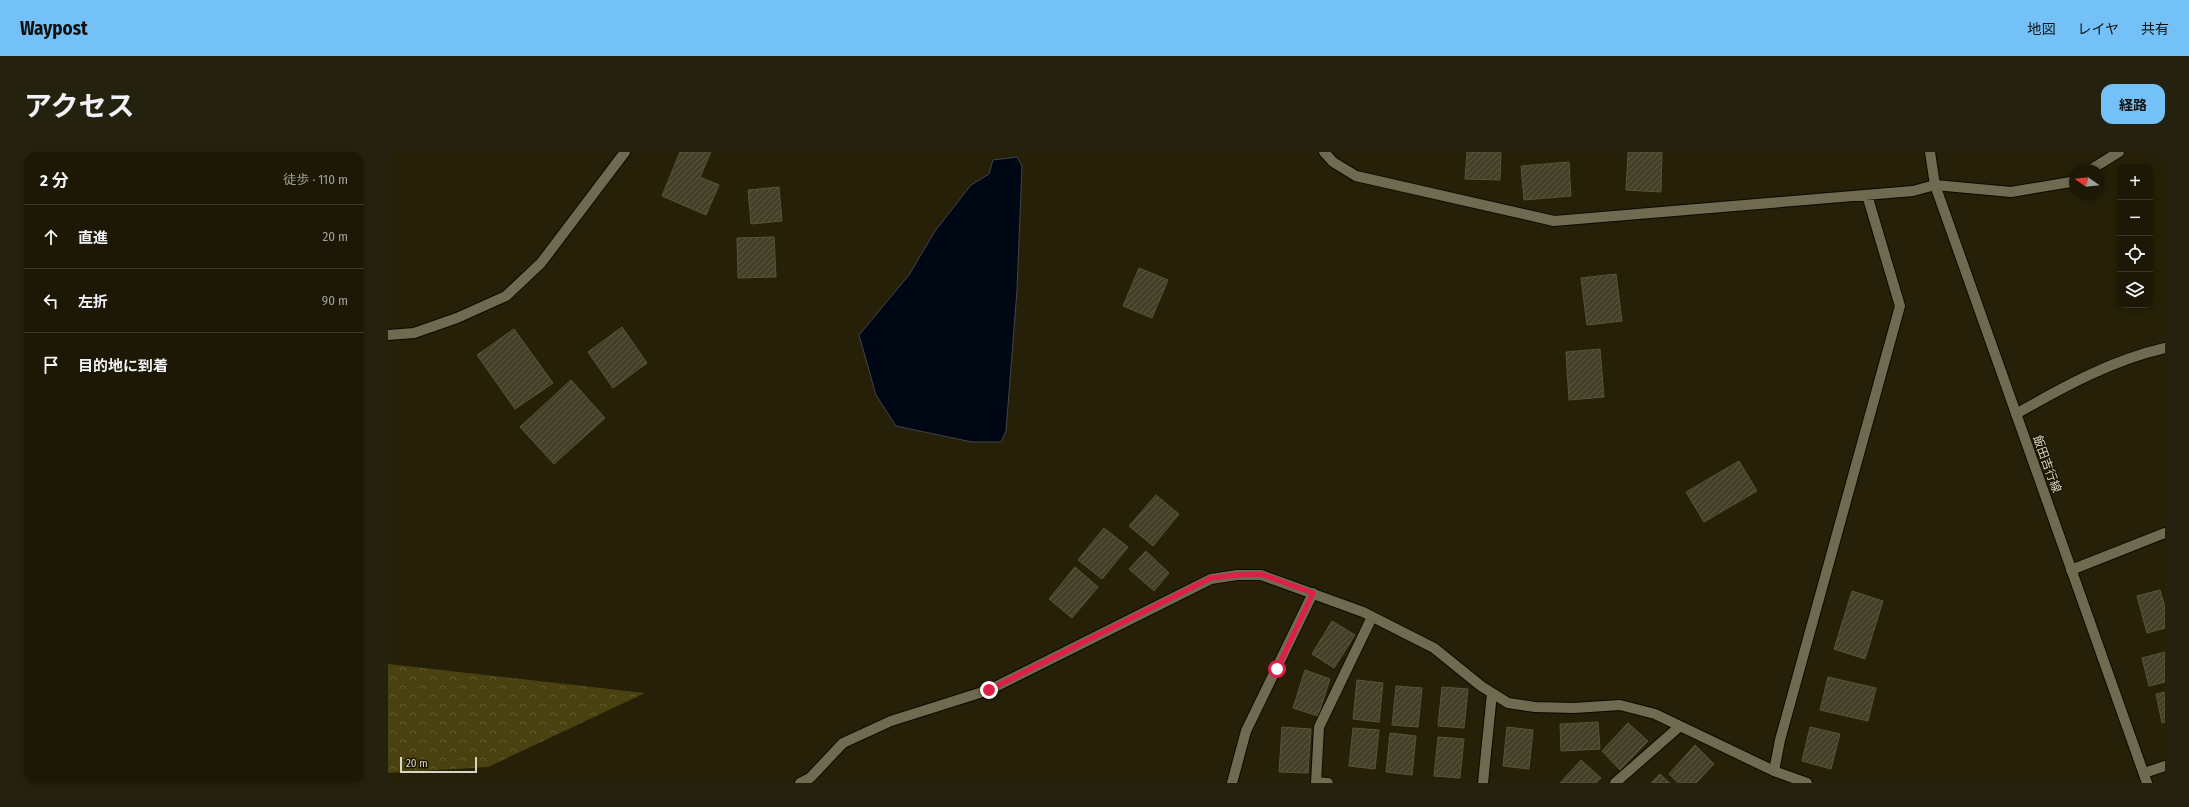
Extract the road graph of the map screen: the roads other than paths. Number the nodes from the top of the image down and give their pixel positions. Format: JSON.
{"nodes":[{"id":1,"x":625,"y":152,"type":"edge"},
{"id":2,"x":1324,"y":152,"type":"edge"},
{"id":3,"x":1930,"y":152,"type":"edge"},
{"id":4,"x":2119,"y":152,"type":"edge"},
{"id":5,"x":2100,"y":164,"type":"edge"},
{"id":6,"x":2069,"y":182,"type":"edge"},
{"id":7,"x":1935,"y":185,"type":"junction"},
{"id":8,"x":1867,"y":195,"type":"junction"},
{"id":9,"x":388,"y":335,"type":"edge"},
{"id":10,"x":2165,"y":348,"type":"edge"},
{"id":11,"x":2016,"y":414,"type":"junction"},
{"id":12,"x":2165,"y":533,"type":"edge"},
{"id":13,"x":2071,"y":570,"type":"junction"},
{"id":14,"x":1313,"y":593,"type":"junction"},
{"id":15,"x":1372,"y":617,"type":"junction"},
{"id":16,"x":1492,"y":693,"type":"junction"},
{"id":17,"x":1680,"y":726,"type":"junction"},
{"id":18,"x":2165,"y":766,"type":"edge"},
{"id":19,"x":1774,"y":771,"type":"junction"},
{"id":20,"x":2146,"y":778,"type":"edge"},
{"id":21,"x":1316,"y":782,"type":"edge"},
{"id":22,"x":800,"y":783,"type":"edge"},
{"id":23,"x":1232,"y":783,"type":"edge"},
{"id":24,"x":1328,"y":783,"type":"edge"},
{"id":25,"x":1482,"y":783,"type":"edge"},
{"id":26,"x":1615,"y":783,"type":"edge"},
{"id":27,"x":1807,"y":783,"type":"edge"}],
"edges":[{"from":1,"to":9,"type":"street"},
{"from":2,"to":8,"type":"street"},
{"from":3,"to":7,"type":"street","name":"飯田吉行線"},
{"from":4,"to":5,"type":"street"},
{"from":6,"to":7,"type":"street"},
{"from":7,"to":8,"type":"street"},
{"from":7,"to":11,"type":"street","name":"飯田吉行線"},
{"from":8,"to":19,"type":"street"},
{"from":10,"to":11,"type":"street"},
{"from":11,"to":13,"type":"street","name":"飯田吉行線"},
{"from":12,"to":13,"type":"street"},
{"from":13,"to":20,"type":"street","name":"飯田吉行線"},
{"from":14,"to":15,"type":"street"},
{"from":14,"to":22,"type":"street"},
{"from":14,"to":23,"type":"street"},
{"from":15,"to":16,"type":"street"},
{"from":15,"to":21,"type":"street"},
{"from":16,"to":17,"type":"street"},
{"from":16,"to":25,"type":"street"},
{"from":17,"to":19,"type":"street"},
{"from":17,"to":26,"type":"street"},
{"from":18,"to":20,"type":"street"},
{"from":19,"to":27,"type":"street"},
{"from":21,"to":24,"type":"street"}]}
